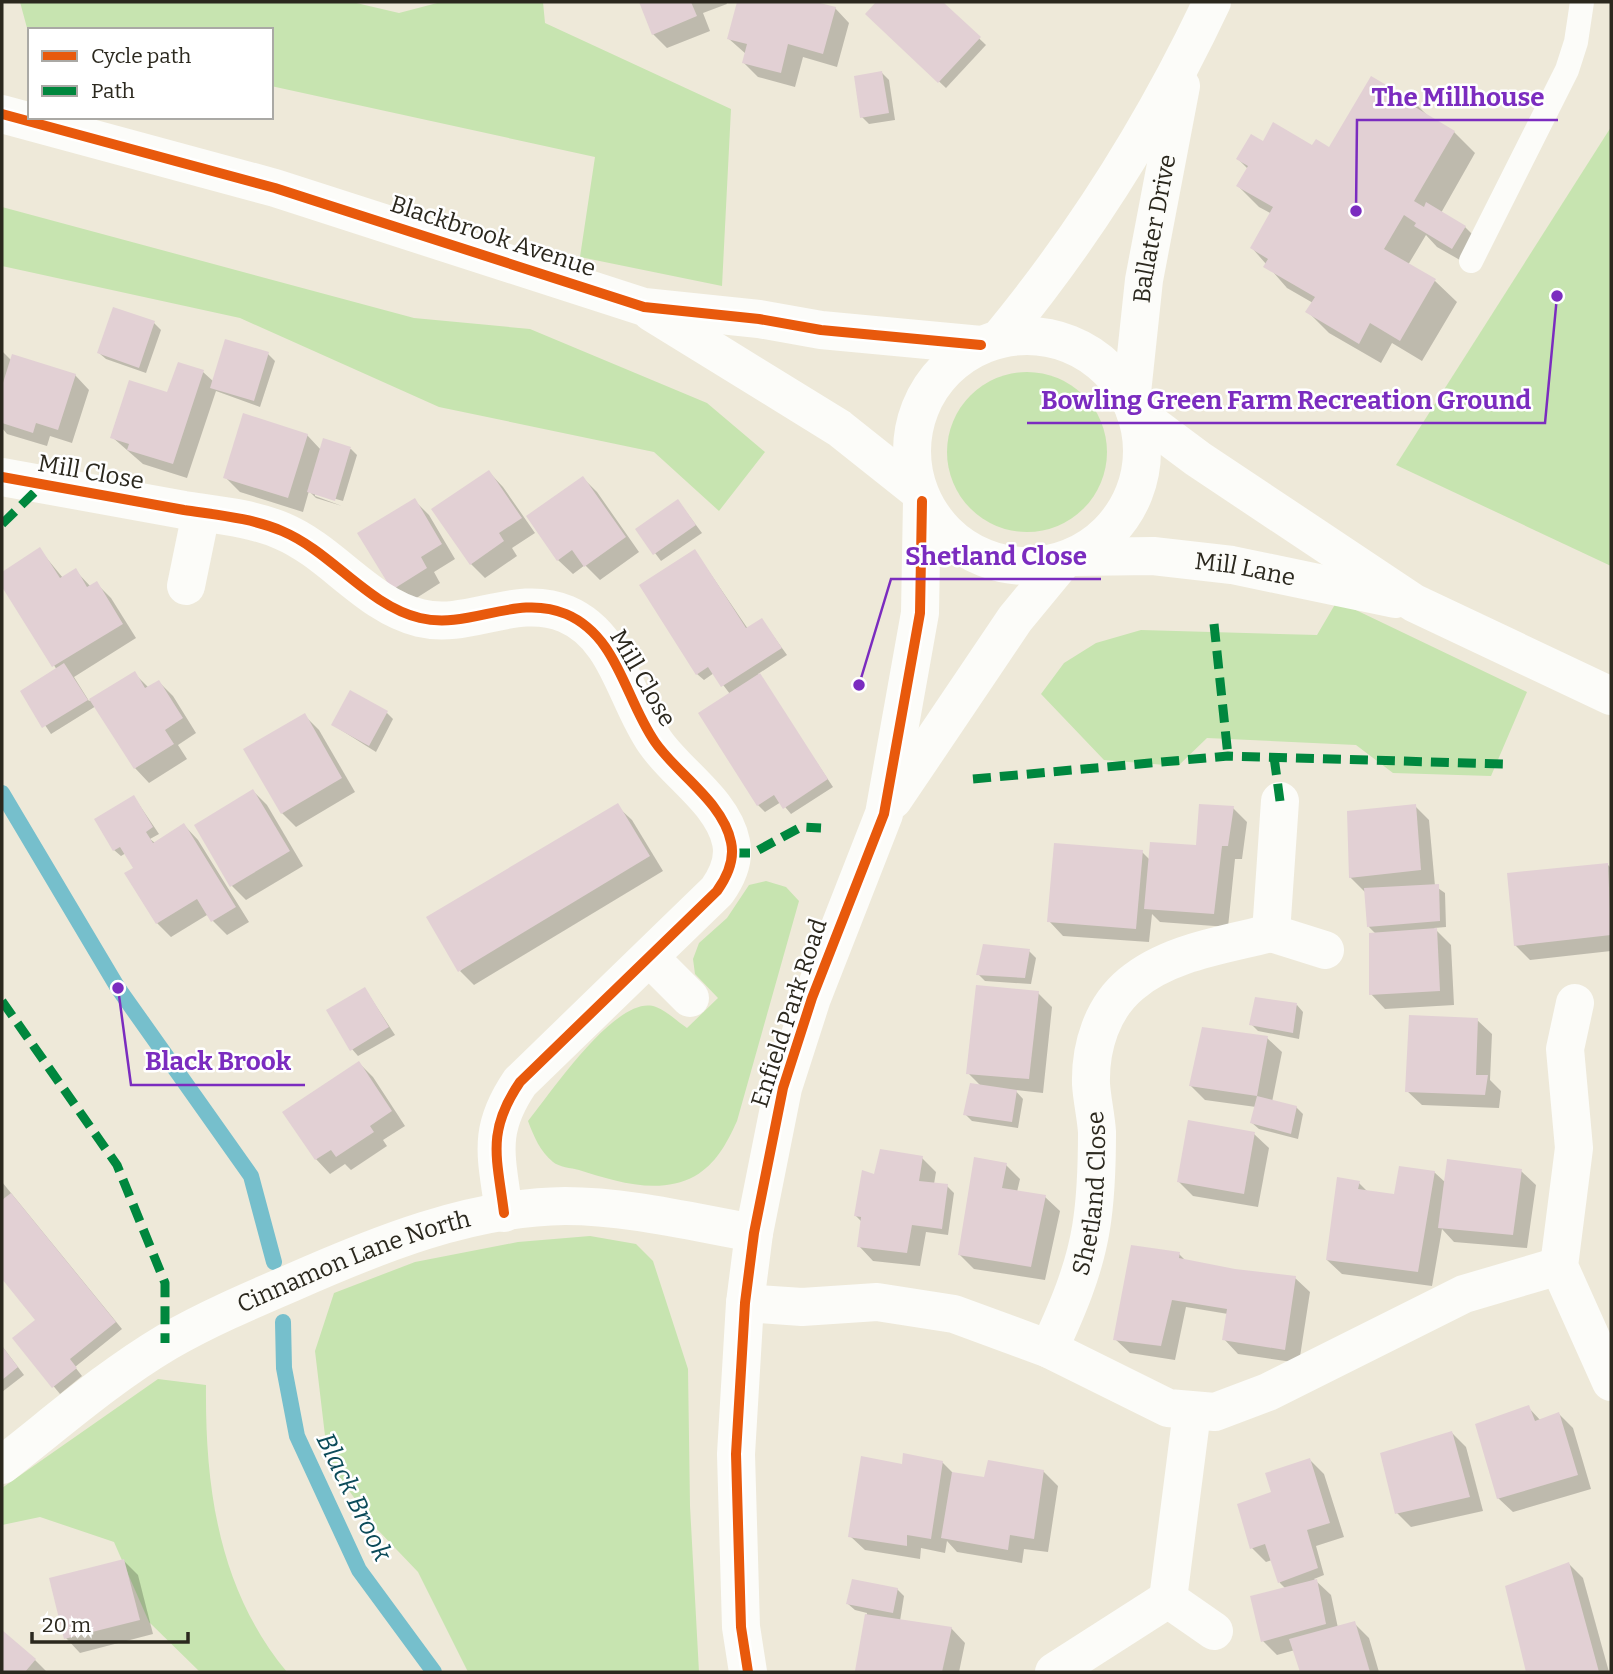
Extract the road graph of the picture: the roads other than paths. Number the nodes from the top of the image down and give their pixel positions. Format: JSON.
{"nodes":[{"id":1,"x":1212,"y":2,"type":"edge"},
{"id":2,"x":1582,"y":2,"type":"edge"},
{"id":3,"x":1186,"y":57,"type":"junction"},
{"id":4,"x":2,"y":114,"type":"edge"},
{"id":5,"x":1471,"y":261,"type":"dead end"},
{"id":6,"x":644,"y":307,"type":"junction"},
{"id":7,"x":990,"y":342,"type":"junction"},
{"id":8,"x":1133,"y":407,"type":"junction"},
{"id":9,"x":2,"y":477,"type":"edge"},
{"id":10,"x":920,"y":495,"type":"junction"},
{"id":11,"x":201,"y":513,"type":"junction"},
{"id":12,"x":1067,"y":559,"type":"junction"},
{"id":13,"x":186,"y":586,"type":"dead end"},
{"id":14,"x":1414,"y":603,"type":"junction"},
{"id":15,"x":1611,"y":696,"type":"edge"},
{"id":16,"x":1280,"y":801,"type":"dead end"},
{"id":17,"x":884,"y":814,"type":"junction"},
{"id":18,"x":1271,"y":933,"type":"junction"},
{"id":19,"x":1325,"y":950,"type":"dead end"},
{"id":20,"x":650,"y":958,"type":"junction"},
{"id":21,"x":690,"y":998,"type":"dead end"},
{"id":22,"x":1575,"y":1003,"type":"dead end"},
{"id":23,"x":504,"y":1213,"type":"junction"},
{"id":24,"x":754,"y":1233,"type":"junction"},
{"id":25,"x":1559,"y":1266,"type":"junction"},
{"id":26,"x":745,"y":1303,"type":"junction"},
{"id":27,"x":1049,"y":1349,"type":"junction"},
{"id":28,"x":1611,"y":1382,"type":"edge"},
{"id":29,"x":1192,"y":1412,"type":"junction"},
{"id":30,"x":2,"y":1465,"type":"edge"},
{"id":31,"x":1168,"y":1599,"type":"junction"},
{"id":32,"x":1214,"y":1631,"type":"dead end"},
{"id":33,"x":748,"y":1672,"type":"edge"},
{"id":34,"x":1054,"y":1672,"type":"edge"}],
"edges":[{"from":1,"to":3,"type":"street","name":"Ballater Drive"},
{"from":2,"to":5,"type":"lane"},
{"from":3,"to":7,"type":"street","name":"Ballater Drive"},
{"from":3,"to":8,"type":"street","name":"Ballater Drive"},
{"from":4,"to":6,"type":"street","name":"Blackbrook Avenue"},
{"from":6,"to":7,"type":"street","name":"Blackbrook Avenue"},
{"from":6,"to":10,"type":"street","name":"Blackbrook Avenue"},
{"from":7,"to":8,"type":"street"},
{"from":7,"to":10,"type":"street"},
{"from":8,"to":12,"type":"street"},
{"from":8,"to":14,"type":"street","name":"Mill Lane"},
{"from":9,"to":11,"type":"street","name":"Mill Close"},
{"from":10,"to":12,"type":"street"},
{"from":10,"to":17,"type":"street","name":"Enfield Park Road"},
{"from":11,"to":13,"type":"street"},
{"from":11,"to":20,"type":"street","name":"Mill Close"},
{"from":12,"to":14,"type":"street","name":"Mill Lane"},
{"from":12,"to":17,"type":"street","name":"Enfield Park Road"},
{"from":14,"to":15,"type":"street","name":"Mill Lane"},
{"from":16,"to":18,"type":"street"},
{"from":17,"to":24,"type":"street","name":"Enfield Park Road"},
{"from":18,"to":19,"type":"street"},
{"from":18,"to":27,"type":"street","name":"Shetland Close"},
{"from":20,"to":21,"type":"street"},
{"from":20,"to":23,"type":"street","name":"Mill Close"},
{"from":22,"to":25,"type":"street"},
{"from":23,"to":24,"type":"street","name":"Cinnamon Lane North"},
{"from":23,"to":30,"type":"street","name":"Cinnamon Lane North"},
{"from":24,"to":26,"type":"street","name":"Enfield Park Road"},
{"from":25,"to":28,"type":"street"},
{"from":25,"to":29,"type":"street"},
{"from":26,"to":27,"type":"street"},
{"from":26,"to":33,"type":"street","name":"Enfield Park Road"},
{"from":27,"to":29,"type":"street"},
{"from":29,"to":31,"type":"street"},
{"from":31,"to":32,"type":"street"},
{"from":31,"to":34,"type":"street"}]}
